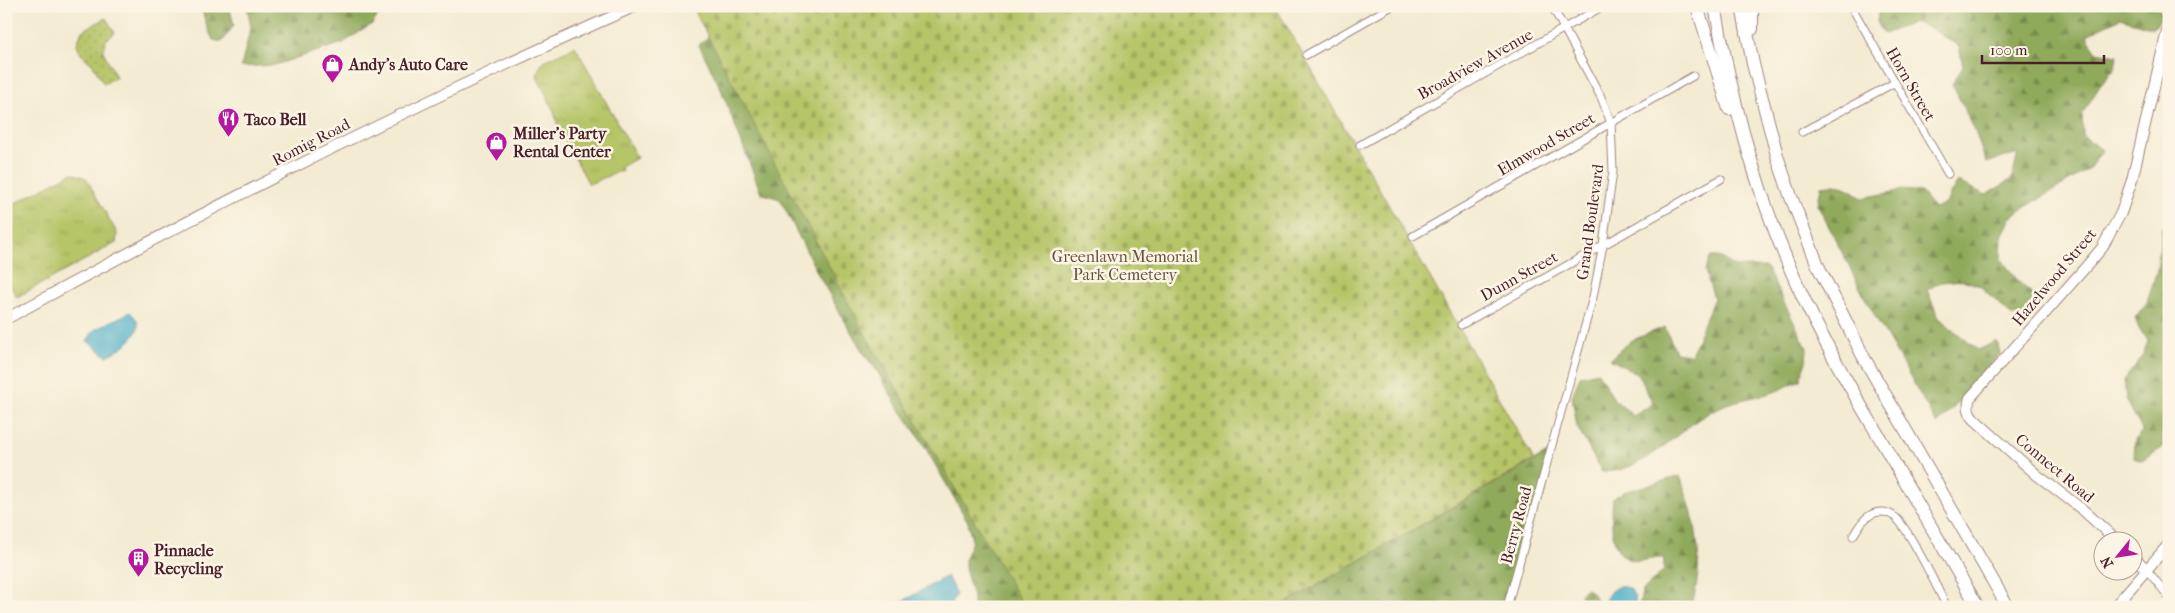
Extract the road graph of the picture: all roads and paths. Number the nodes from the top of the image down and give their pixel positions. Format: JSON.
{"nodes":[{"id":1,"x":636,"y":6,"type":"edge"},
{"id":2,"x":1392,"y":6,"type":"edge"},
{"id":3,"x":1552,"y":6,"type":"edge"},
{"id":4,"x":1603,"y":6,"type":"edge"},
{"id":5,"x":1697,"y":6,"type":"edge"},
{"id":6,"x":1715,"y":6,"type":"edge"},
{"id":7,"x":1742,"y":6,"type":"edge"},
{"id":8,"x":1752,"y":6,"type":"edge"},
{"id":9,"x":1851,"y":6,"type":"edge"},
{"id":10,"x":2169,"y":23,"type":"edge"},
{"id":11,"x":1565,"y":29,"type":"junction"},
{"id":12,"x":1306,"y":55,"type":"dead end"},
{"id":13,"x":1753,"y":64,"type":"junction"},
{"id":14,"x":1693,"y":76,"type":"dead end"},
{"id":15,"x":1894,"y":83,"type":"junction"},
{"id":16,"x":1611,"y":123,"type":"junction"},
{"id":17,"x":1802,"y":132,"type":"dead end"},
{"id":18,"x":1360,"y":145,"type":"dead end"},
{"id":19,"x":1948,"y":174,"type":"dead end"},
{"id":20,"x":1721,"y":179,"type":"dead end"},
{"id":21,"x":1757,"y":180,"type":"junction"},
{"id":22,"x":1413,"y":236,"type":"dead end"},
{"id":23,"x":1603,"y":245,"type":"junction"},
{"id":24,"x":6,"y":319,"type":"edge"},
{"id":25,"x":1461,"y":325,"type":"dead end"},
{"id":26,"x":1974,"y":419,"type":"joint"},
{"id":27,"x":1551,"y":451,"type":"joint"},
{"id":28,"x":2105,"y":530,"type":"edge"},
{"id":29,"x":1853,"y":536,"type":"dead end"},
{"id":30,"x":2169,"y":544,"type":"edge"},
{"id":31,"x":2142,"y":565,"type":"edge"},
{"id":32,"x":2147,"y":570,"type":"junction"},
{"id":33,"x":2169,"y":597,"type":"edge"},
{"id":34,"x":1508,"y":607,"type":"edge"},
{"id":35,"x":1947,"y":607,"type":"edge"},
{"id":36,"x":1978,"y":607,"type":"edge"},
{"id":37,"x":2008,"y":607,"type":"edge"},
{"id":38,"x":2114,"y":607,"type":"edge"}],
"edges":[{"from":1,"to":24,"type":"street","name":"Romig Road"},
{"from":2,"to":12,"type":"street"},
{"from":3,"to":11,"type":"street","name":"Grand Boulevard"},
{"from":4,"to":11,"type":"street","name":"Broadview Avenue"},
{"from":5,"to":21,"type":"highway"},
{"from":6,"to":21,"type":"highway"},
{"from":7,"to":13,"type":"highway"},
{"from":8,"to":13,"type":"highway"},
{"from":9,"to":15,"type":"street","name":"Horn Street"},
{"from":10,"to":26,"type":"street","name":"Hazelwood Street"},
{"from":11,"to":16,"type":"street","name":"Grand Boulevard"},
{"from":11,"to":18,"type":"street","name":"Broadview Avenue"},
{"from":13,"to":37,"type":"highway"},
{"from":14,"to":16,"type":"street","name":"Elmwood Street"},
{"from":15,"to":17,"type":"street"},
{"from":15,"to":19,"type":"street","name":"Horn Street"},
{"from":16,"to":22,"type":"street","name":"Elmwood Street"},
{"from":16,"to":23,"type":"street","name":"Grand Boulevard"},
{"from":20,"to":23,"type":"street","name":"Dunn Street"},
{"from":21,"to":36,"type":"highway"},
{"from":23,"to":25,"type":"street","name":"Dunn Street"},
{"from":23,"to":27,"type":"street","name":"Grand Boulevard"},
{"from":26,"to":28,"type":"street","name":"Connect Road"},
{"from":27,"to":34,"type":"street","name":"Berry Road"},
{"from":29,"to":35,"type":"street"},
{"from":30,"to":32,"type":"street"},
{"from":31,"to":32,"type":"street"},
{"from":32,"to":33,"type":"street"},
{"from":32,"to":38,"type":"street"}]}
